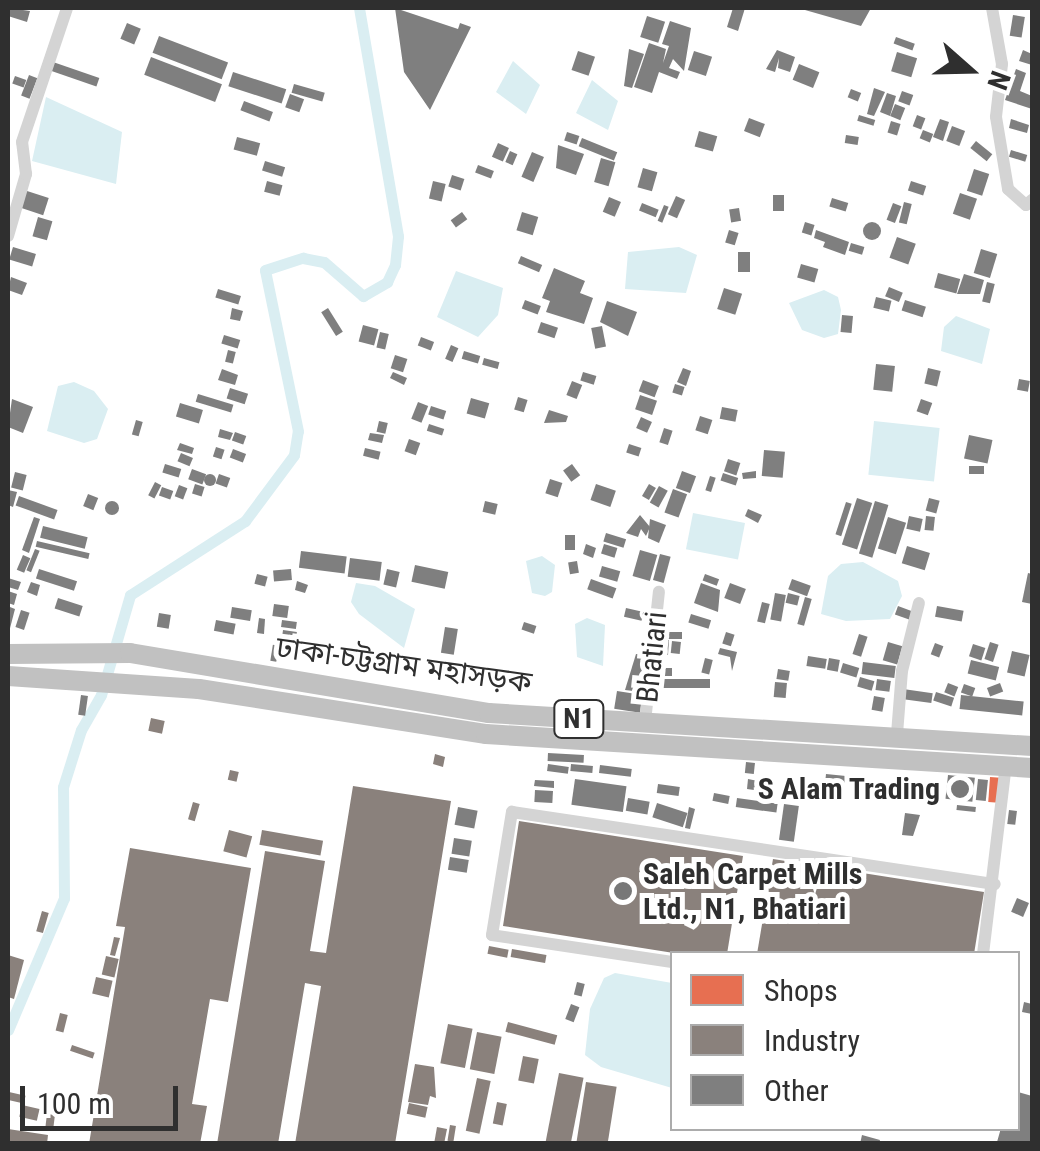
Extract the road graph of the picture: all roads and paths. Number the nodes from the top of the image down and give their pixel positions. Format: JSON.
{"nodes":[{"id":1,"x":67,"y":8,"type":"edge"},
{"id":2,"x":992,"y":8,"type":"edge"},
{"id":3,"x":8,"y":168,"type":"edge"},
{"id":4,"x":26,"y":174,"type":"junction"},
{"id":5,"x":1032,"y":200,"type":"edge"},
{"id":6,"x":8,"y":236,"type":"edge"},
{"id":7,"x":659,"y":592,"type":"dead end"},
{"id":8,"x":919,"y":603,"type":"dead end"},
{"id":9,"x":8,"y":654,"type":"edge"},
{"id":10,"x":8,"y":676,"type":"edge"},
{"id":11,"x":645,"y":722,"type":"junction"},
{"id":12,"x":897,"y":734,"type":"junction"},
{"id":13,"x":1032,"y":746,"type":"edge"},
{"id":14,"x":1006,"y":765,"type":"junction"},
{"id":15,"x":1032,"y":768,"type":"edge"},
{"id":16,"x":995,"y":884,"type":"junction"},
{"id":17,"x":984,"y":951,"type":"edge"},
{"id":18,"x":670,"y":962,"type":"edge"}],
"edges":[{"from":1,"to":4,"type":"street"},
{"from":2,"to":5,"type":"street"},
{"from":3,"to":4,"type":"street"},
{"from":4,"to":6,"type":"street"},
{"from":7,"to":11,"type":"street","name":"Bhatiari"},
{"from":8,"to":12,"type":"street"},
{"from":9,"to":11,"type":"highway","name":"ঢাকা-চট্টগ্রাম মহাসড়ক","number":"N1"},
{"from":10,"to":14,"type":"highway","name":"ঢাকা-চট্টগ্রাম মহাসড়ক","number":"N1"},
{"from":11,"to":12,"type":"highway","name":"ঢাকা-চট্টগ্রাম মহাসড়ক","number":"N1"},
{"from":12,"to":13,"type":"highway","name":"ঢাকা-চট্টগ্রাম মহাসড়ক","number":"N1"},
{"from":14,"to":15,"type":"highway","name":"ঢাকা-চট্টগ্রাম মহাসড়ক","number":"N1"},
{"from":14,"to":16,"type":"street"},
{"from":16,"to":17,"type":"street"},
{"from":16,"to":18,"type":"street"}]}
